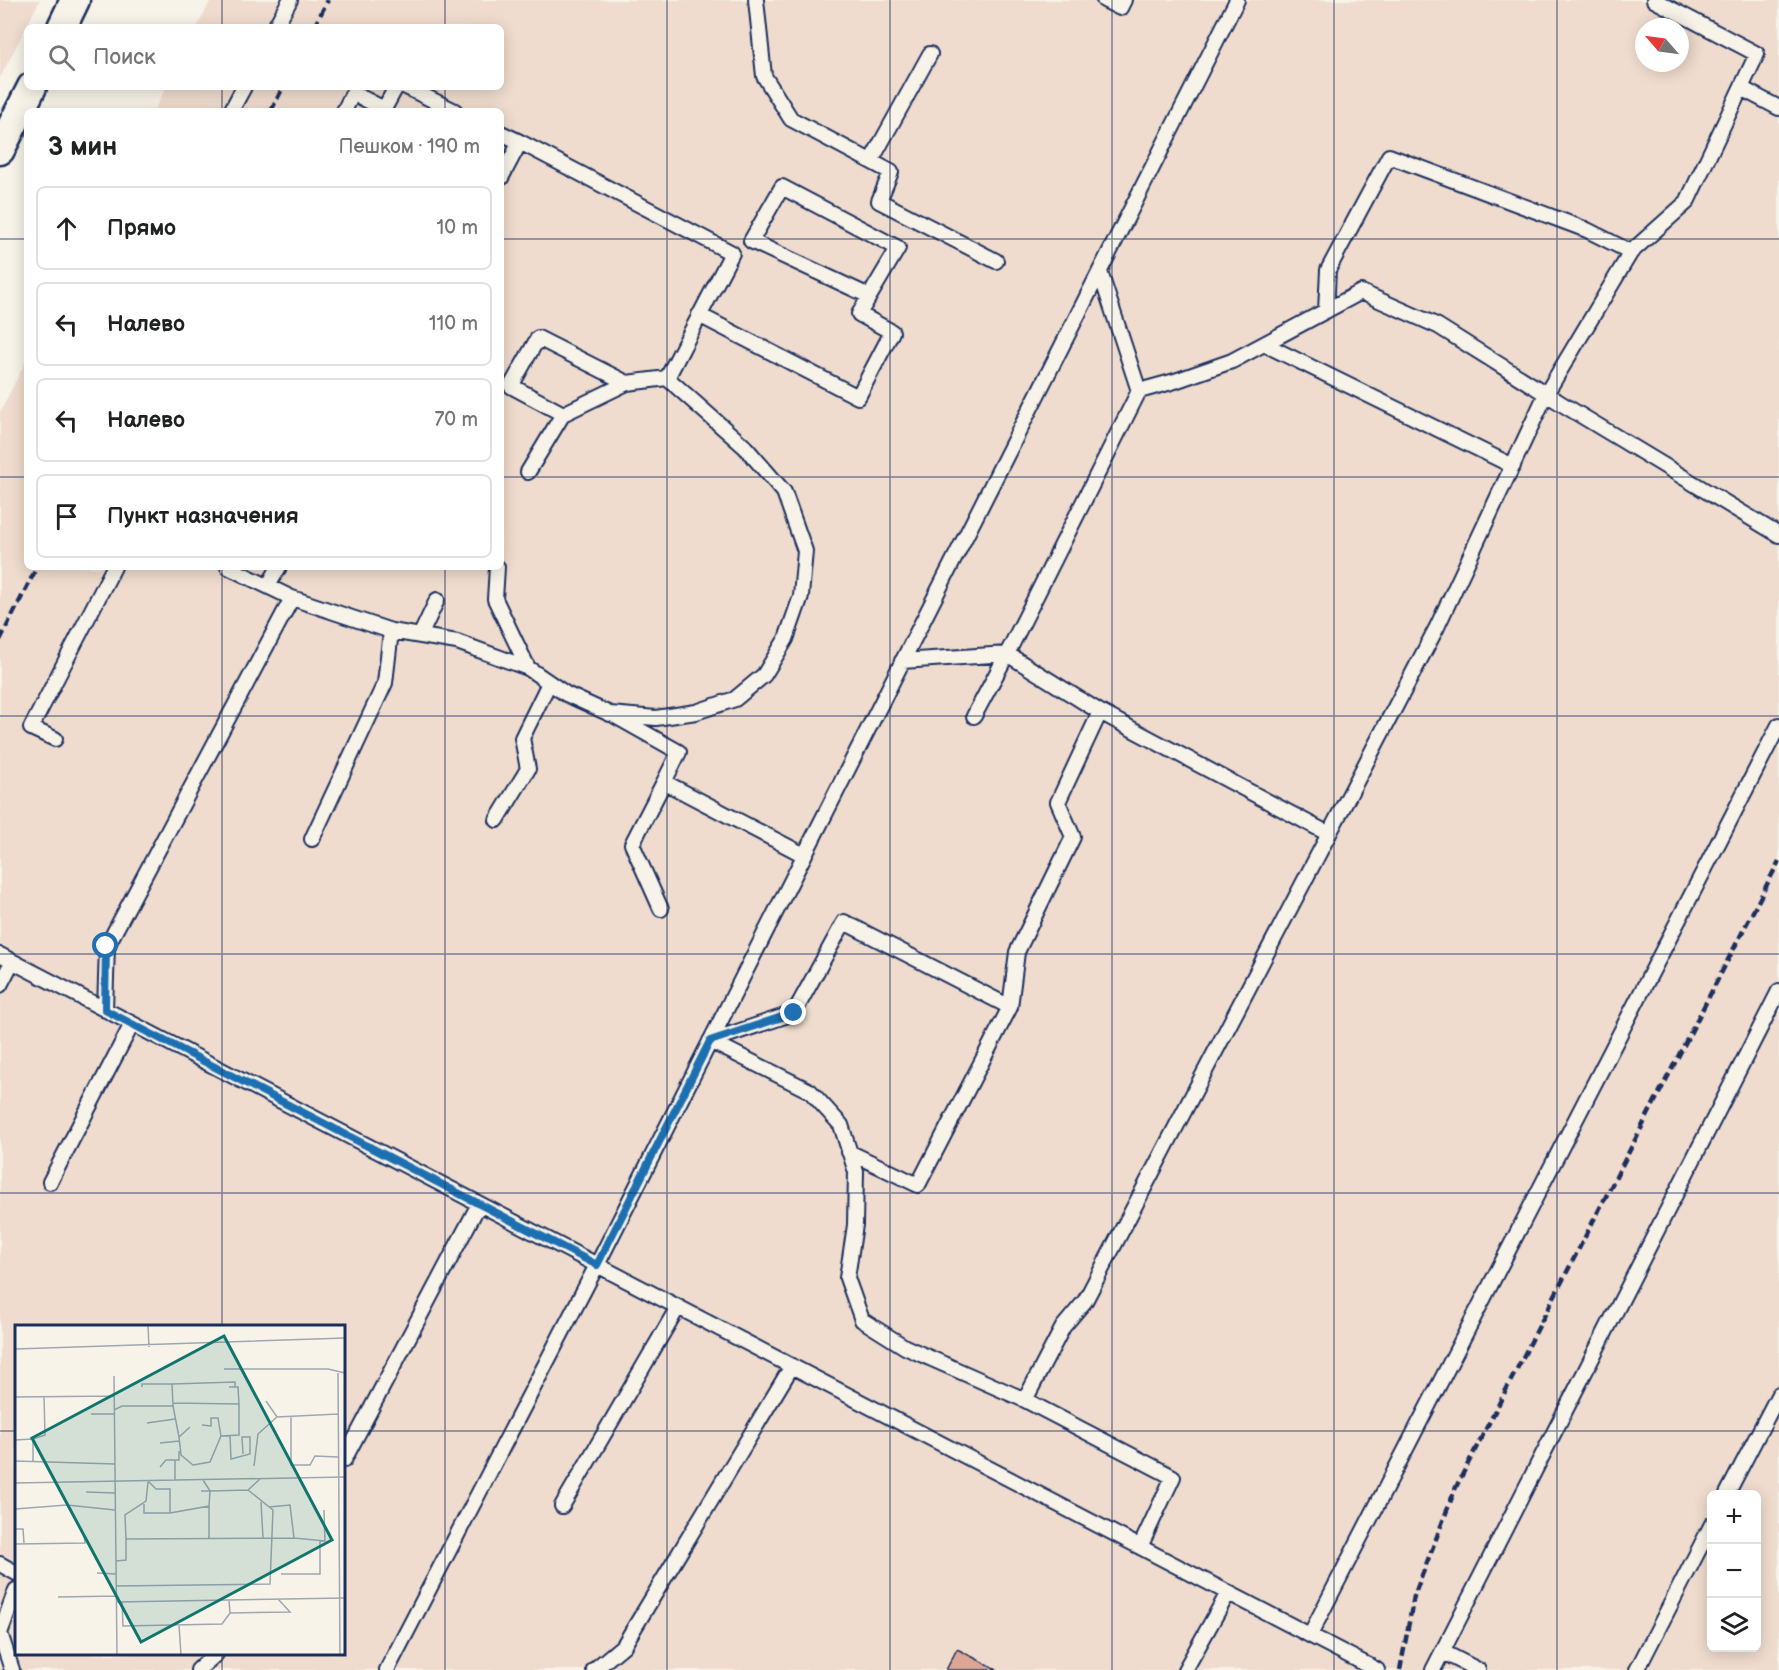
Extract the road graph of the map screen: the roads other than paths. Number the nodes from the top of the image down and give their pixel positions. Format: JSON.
{"nodes":[{"id":1,"x":75,"y":0,"type":"edge"},
{"id":2,"x":290,"y":0,"type":"edge"},
{"id":3,"x":756,"y":0,"type":"edge"},
{"id":4,"x":1104,"y":0,"type":"edge"},
{"id":5,"x":1124,"y":0,"type":"edge"},
{"id":6,"x":1237,"y":0,"type":"edge"},
{"id":7,"x":1654,"y":0,"type":"edge"},
{"id":8,"x":63,"y":24,"type":"edge"},
{"id":9,"x":277,"y":24,"type":"edge"},
{"id":10,"x":930,"y":54,"type":"dead end"},
{"id":11,"x":1741,"y":88,"type":"junction"},
{"id":12,"x":30,"y":90,"type":"edge"},
{"id":13,"x":242,"y":90,"type":"edge"},
{"id":14,"x":394,"y":90,"type":"edge"},
{"id":15,"x":412,"y":90,"type":"edge"},
{"id":16,"x":233,"y":108,"type":"edge"},
{"id":17,"x":346,"y":108,"type":"edge"},
{"id":18,"x":379,"y":108,"type":"edge"},
{"id":19,"x":384,"y":108,"type":"edge"},
{"id":20,"x":449,"y":108,"type":"edge"},
{"id":21,"x":1779,"y":108,"type":"edge"},
{"id":22,"x":504,"y":134,"type":"edge"},
{"id":23,"x":520,"y":142,"type":"junction"},
{"id":24,"x":0,"y":150,"type":"edge"},
{"id":25,"x":871,"y":161,"type":"junction"},
{"id":26,"x":504,"y":172,"type":"edge"},
{"id":27,"x":751,"y":242,"type":"junction"},
{"id":28,"x":1631,"y":252,"type":"junction"},
{"id":29,"x":732,"y":253,"type":"junction"},
{"id":30,"x":996,"y":261,"type":"dead end"},
{"id":31,"x":1100,"y":272,"type":"junction"},
{"id":32,"x":869,"y":296,"type":"dead end"},
{"id":33,"x":1326,"y":311,"type":"junction"},
{"id":34,"x":699,"y":315,"type":"junction"},
{"id":35,"x":1264,"y":344,"type":"junction"},
{"id":36,"x":667,"y":378,"type":"junction"},
{"id":37,"x":627,"y":383,"type":"junction"},
{"id":38,"x":1139,"y":391,"type":"junction"},
{"id":39,"x":1546,"y":394,"type":"junction"},
{"id":40,"x":563,"y":414,"type":"junction"},
{"id":41,"x":1513,"y":466,"type":"junction"},
{"id":42,"x":528,"y":472,"type":"dead end"},
{"id":43,"x":1779,"y":535,"type":"edge"},
{"id":44,"x":112,"y":570,"type":"edge"},
{"id":45,"x":234,"y":570,"type":"edge"},
{"id":46,"x":277,"y":570,"type":"edge"},
{"id":47,"x":497,"y":570,"type":"edge"},
{"id":48,"x":268,"y":586,"type":"junction"},
{"id":49,"x":292,"y":598,"type":"junction"},
{"id":50,"x":437,"y":600,"type":"dead end"},
{"id":51,"x":391,"y":631,"type":"junction"},
{"id":52,"x":420,"y":636,"type":"junction"},
{"id":53,"x":1007,"y":654,"type":"junction"},
{"id":54,"x":902,"y":661,"type":"junction"},
{"id":55,"x":528,"y":668,"type":"junction"},
{"id":56,"x":549,"y":682,"type":"junction"},
{"id":57,"x":1100,"y":712,"type":"junction"},
{"id":58,"x":610,"y":714,"type":"junction"},
{"id":59,"x":974,"y":716,"type":"dead end"},
{"id":60,"x":1779,"y":725,"type":"edge"},
{"id":61,"x":55,"y":739,"type":"dead end"},
{"id":62,"x":664,"y":782,"type":"junction"},
{"id":63,"x":497,"y":819,"type":"dead end"},
{"id":64,"x":1329,"y":834,"type":"junction"},
{"id":65,"x":312,"y":839,"type":"dead end"},
{"id":66,"x":804,"y":855,"type":"junction"},
{"id":67,"x":661,"y":909,"type":"dead end"},
{"id":68,"x":6,"y":958,"type":"edge"},
{"id":69,"x":0,"y":985,"type":"edge"},
{"id":70,"x":1779,"y":991,"type":"edge"},
{"id":71,"x":1010,"y":1007,"type":"junction"},
{"id":72,"x":105,"y":1010,"type":"junction"},
{"id":73,"x":132,"y":1024,"type":"junction"},
{"id":74,"x":710,"y":1041,"type":"junction"},
{"id":75,"x":849,"y":1152,"type":"junction"},
{"id":76,"x":50,"y":1182,"type":"dead end"},
{"id":77,"x":479,"y":1204,"type":"junction"},
{"id":78,"x":597,"y":1265,"type":"junction"},
{"id":79,"x":678,"y":1308,"type":"junction"},
{"id":80,"x":792,"y":1366,"type":"junction"},
{"id":81,"x":1779,"y":1394,"type":"edge"},
{"id":82,"x":1025,"y":1400,"type":"junction"},
{"id":83,"x":345,"y":1458,"type":"edge"},
{"id":84,"x":1729,"y":1490,"type":"edge"},
{"id":85,"x":562,"y":1506,"type":"dead end"},
{"id":86,"x":1707,"y":1534,"type":"edge"},
{"id":87,"x":1140,"y":1547,"type":"junction"},
{"id":88,"x":0,"y":1564,"type":"edge"},
{"id":89,"x":15,"y":1572,"type":"edge"},
{"id":90,"x":15,"y":1593,"type":"edge"},
{"id":91,"x":1228,"y":1593,"type":"junction"},
{"id":92,"x":1310,"y":1635,"type":"junction"},
{"id":93,"x":1443,"y":1652,"type":"junction"},
{"id":94,"x":214,"y":1655,"type":"edge"},
{"id":95,"x":12,"y":1670,"type":"edge"},
{"id":96,"x":198,"y":1670,"type":"edge"},
{"id":97,"x":387,"y":1670,"type":"edge"},
{"id":98,"x":594,"y":1670,"type":"edge"},
{"id":99,"x":1185,"y":1670,"type":"edge"},
{"id":100,"x":1377,"y":1670,"type":"edge"},
{"id":101,"x":1433,"y":1670,"type":"edge"},
{"id":102,"x":1478,"y":1670,"type":"edge"},
{"id":103,"x":1637,"y":1670,"type":"edge"}],
"edges":[{"from":1,"to":8,"type":"street"},
{"from":2,"to":9,"type":"lane"},
{"from":3,"to":25,"type":"lane"},
{"from":4,"to":5,"type":"lane"},
{"from":6,"to":31,"type":"lane"},
{"from":7,"to":11,"type":"lane"},
{"from":10,"to":25,"type":"lane"},
{"from":11,"to":21,"type":"lane"},
{"from":11,"to":28,"type":"lane"},
{"from":12,"to":24,"type":"street"},
{"from":13,"to":16,"type":"lane"},
{"from":14,"to":19,"type":"lane"},
{"from":15,"to":20,"type":"lane"},
{"from":17,"to":18,"type":"lane"},
{"from":22,"to":23,"type":"lane"},
{"from":23,"to":26,"type":"lane"},
{"from":23,"to":29,"type":"lane"},
{"from":25,"to":30,"type":"lane"},
{"from":27,"to":29,"type":"lane"},
{"from":27,"to":32,"type":"lane"},
{"from":27,"to":34,"type":"lane"},
{"from":28,"to":33,"type":"lane"},
{"from":28,"to":39,"type":"lane"},
{"from":29,"to":34,"type":"lane"},
{"from":31,"to":38,"type":"lane"},
{"from":31,"to":54,"type":"lane"},
{"from":33,"to":35,"type":"lane"},
{"from":33,"to":39,"type":"lane"},
{"from":34,"to":36,"type":"lane"},
{"from":35,"to":38,"type":"lane"},
{"from":35,"to":41,"type":"lane"},
{"from":36,"to":37,"type":"lane"},
{"from":36,"to":58,"type":"lane"},
{"from":37,"to":40,"type":"lane"},
{"from":37,"to":40,"type":"lane"},
{"from":38,"to":53,"type":"lane"},
{"from":39,"to":41,"type":"lane"},
{"from":39,"to":43,"type":"lane"},
{"from":40,"to":42,"type":"lane"},
{"from":41,"to":64,"type":"lane"},
{"from":44,"to":61,"type":"lane"},
{"from":45,"to":48,"type":"lane"},
{"from":46,"to":48,"type":"lane"},
{"from":47,"to":55,"type":"lane"},
{"from":48,"to":49,"type":"lane"},
{"from":49,"to":51,"type":"lane"},
{"from":49,"to":72,"type":"lane"},
{"from":50,"to":52,"type":"lane"},
{"from":51,"to":52,"type":"lane"},
{"from":51,"to":65,"type":"lane"},
{"from":52,"to":55,"type":"lane"},
{"from":53,"to":54,"type":"lane"},
{"from":53,"to":57,"type":"lane"},
{"from":53,"to":59,"type":"lane"},
{"from":54,"to":66,"type":"lane"},
{"from":55,"to":56,"type":"lane"},
{"from":56,"to":58,"type":"lane"},
{"from":56,"to":63,"type":"lane"},
{"from":57,"to":64,"type":"lane"},
{"from":57,"to":71,"type":"lane"},
{"from":58,"to":62,"type":"lane"},
{"from":60,"to":92,"type":"lane"},
{"from":62,"to":66,"type":"lane"},
{"from":62,"to":67,"type":"lane"},
{"from":64,"to":82,"type":"lane"},
{"from":66,"to":74,"type":"lane"},
{"from":68,"to":69,"type":"lane"},
{"from":68,"to":72,"type":"lane"},
{"from":70,"to":93,"type":"lane"},
{"from":71,"to":74,"type":"lane"},
{"from":71,"to":75,"type":"lane"},
{"from":72,"to":73,"type":"lane"},
{"from":73,"to":76,"type":"lane"},
{"from":73,"to":77,"type":"lane"},
{"from":74,"to":75,"type":"lane"},
{"from":74,"to":78,"type":"lane"},
{"from":75,"to":82,"type":"lane"},
{"from":77,"to":78,"type":"lane"},
{"from":77,"to":83,"type":"lane"},
{"from":78,"to":79,"type":"lane"},
{"from":78,"to":97,"type":"lane"},
{"from":79,"to":80,"type":"lane"},
{"from":79,"to":85,"type":"lane"},
{"from":80,"to":87,"type":"lane"},
{"from":80,"to":98,"type":"lane"},
{"from":81,"to":84,"type":"lane"},
{"from":82,"to":87,"type":"lane"},
{"from":86,"to":103,"type":"lane"},
{"from":87,"to":91,"type":"lane"},
{"from":88,"to":89,"type":"lane"},
{"from":90,"to":95,"type":"lane"},
{"from":91,"to":92,"type":"lane"},
{"from":91,"to":99,"type":"lane"},
{"from":92,"to":100,"type":"lane"},
{"from":93,"to":101,"type":"lane"},
{"from":93,"to":102,"type":"lane"},
{"from":94,"to":96,"type":"lane"}]}
